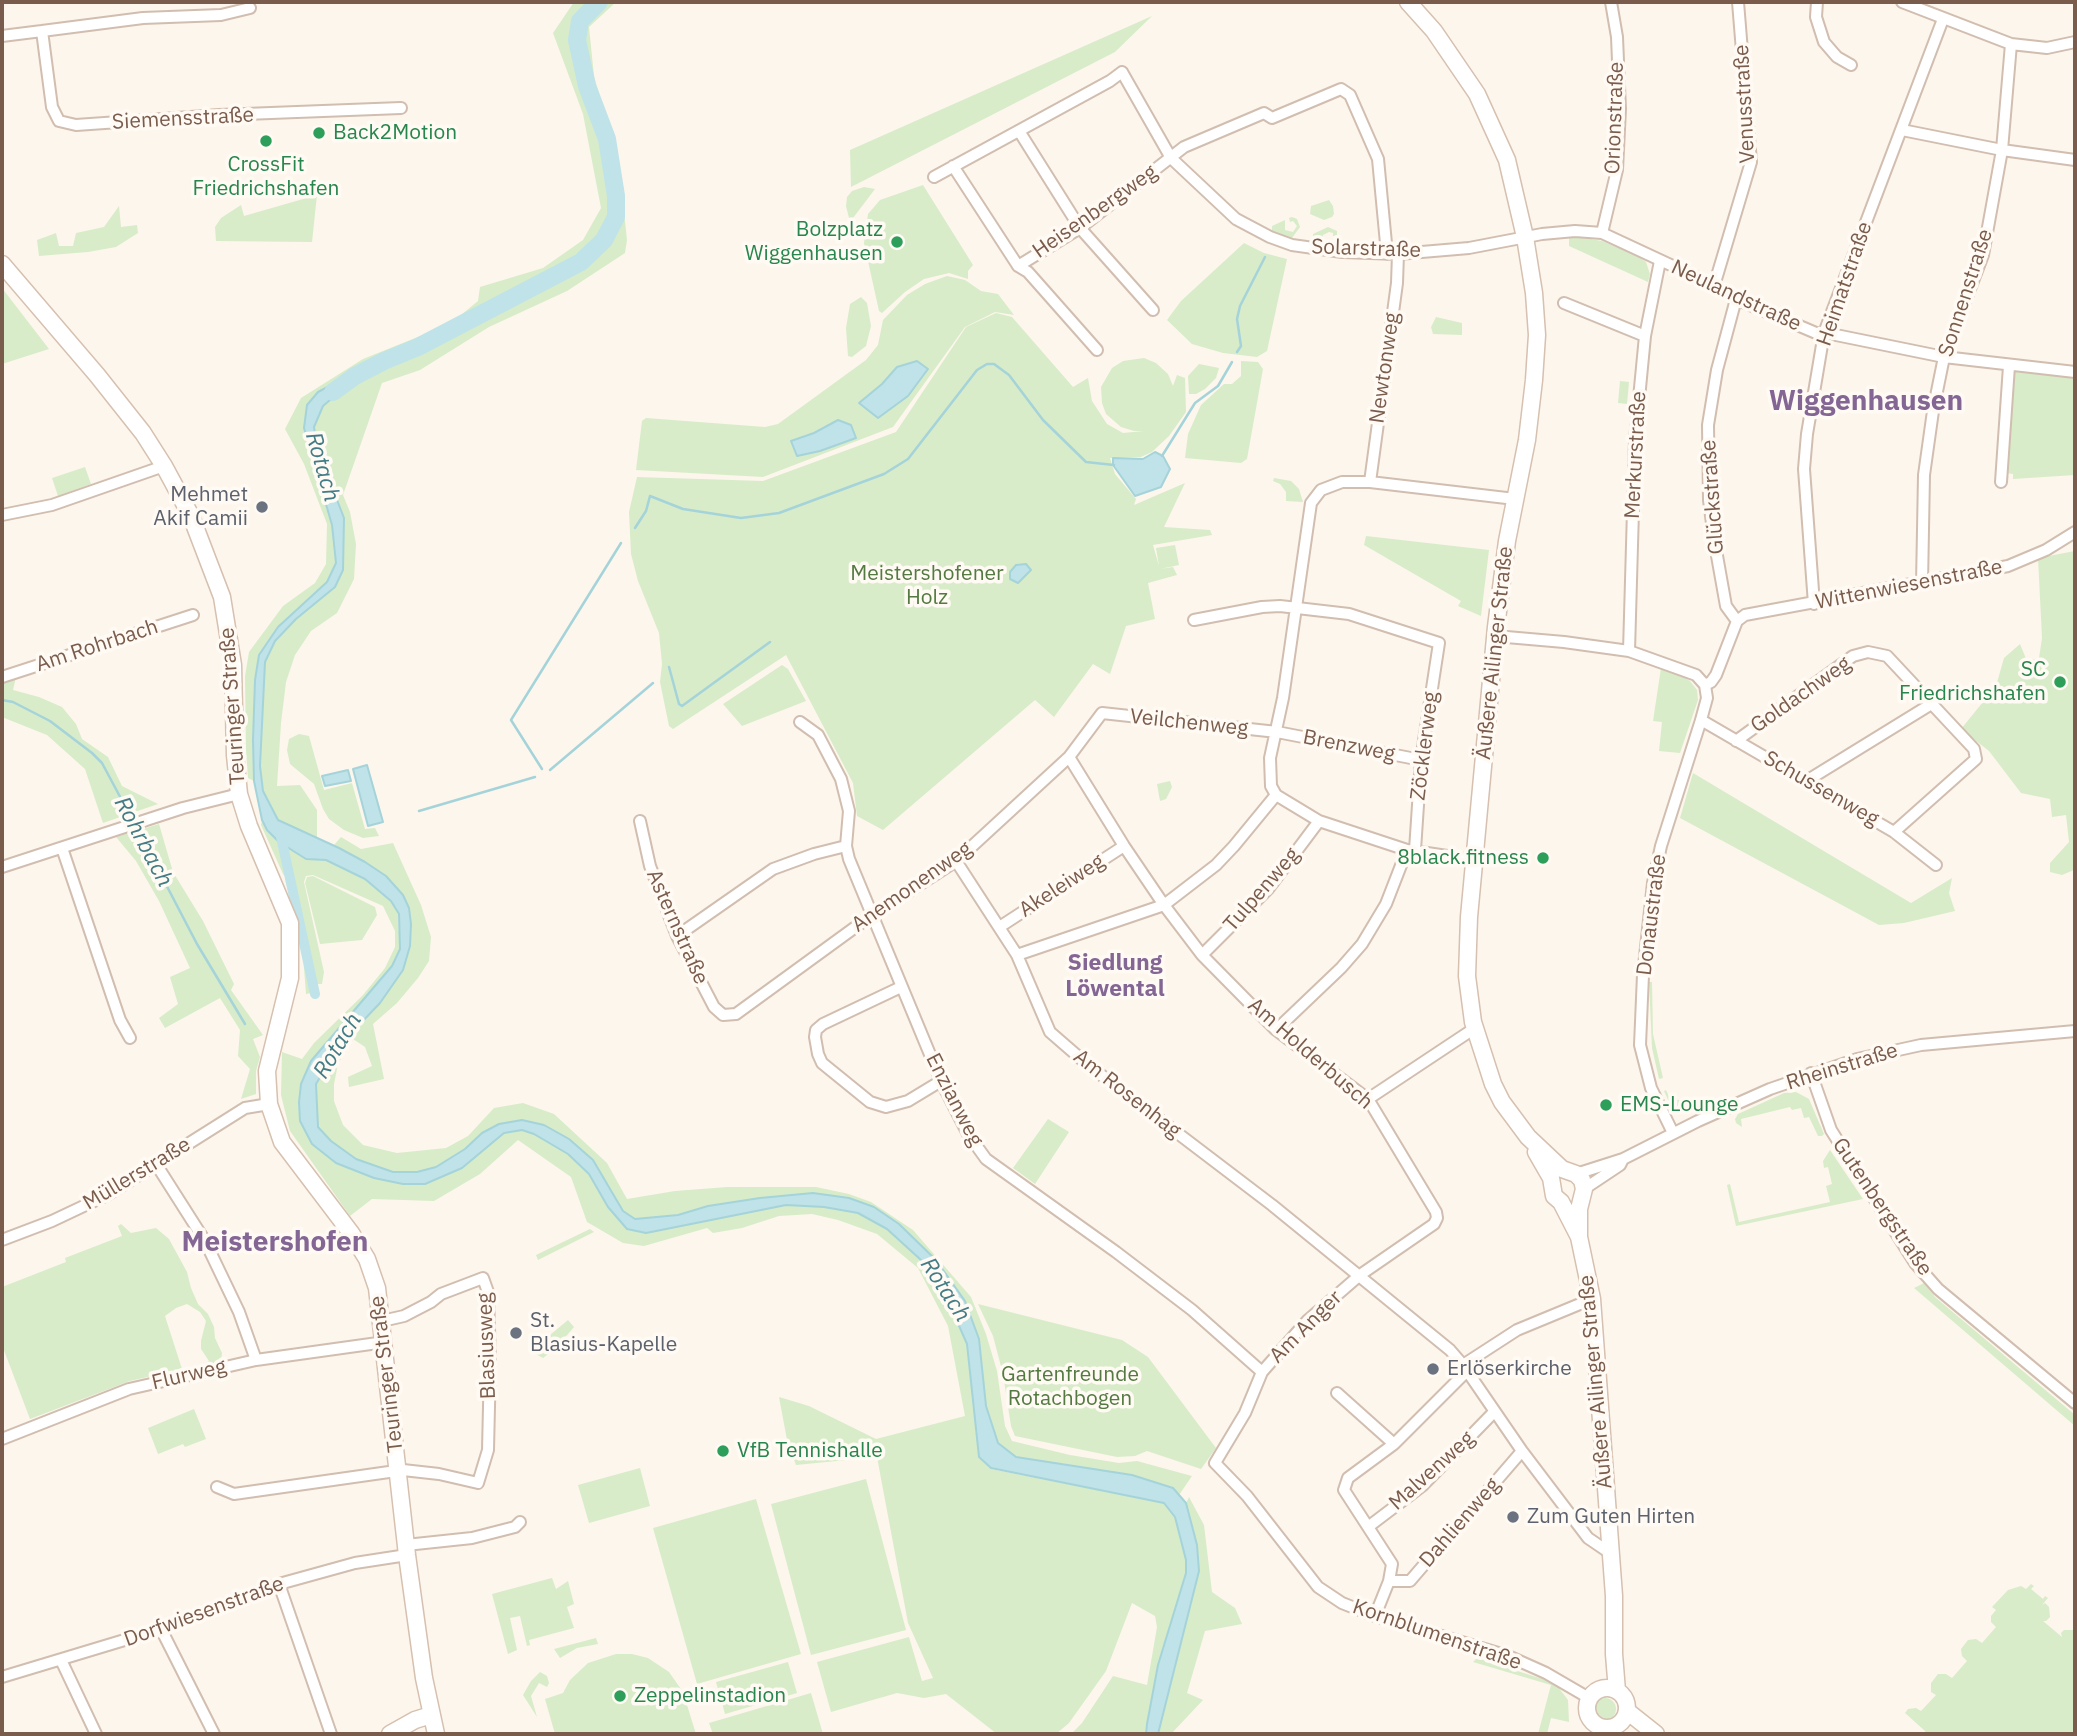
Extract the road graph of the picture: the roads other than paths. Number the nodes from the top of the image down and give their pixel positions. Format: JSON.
{"nodes":[{"id":1,"x":1408,"y":2,"type":"edge"},
{"id":2,"x":1611,"y":2,"type":"edge"},
{"id":3,"x":1738,"y":2,"type":"edge"},
{"id":4,"x":1817,"y":2,"type":"edge"},
{"id":5,"x":1906,"y":2,"type":"edge"},
{"id":6,"x":250,"y":8,"type":"dead end"},
{"id":7,"x":1943,"y":19,"type":"junction"},
{"id":8,"x":42,"y":31,"type":"junction"},
{"id":9,"x":2,"y":36,"type":"edge"},
{"id":10,"x":2075,"y":42,"type":"edge"},
{"id":11,"x":2011,"y":44,"type":"junction"},
{"id":12,"x":1851,"y":65,"type":"dead end"},
{"id":13,"x":401,"y":108,"type":"dead end"},
{"id":14,"x":1902,"y":130,"type":"junction"},
{"id":15,"x":1019,"y":131,"type":"junction"},
{"id":16,"x":2003,"y":150,"type":"junction"},
{"id":17,"x":1171,"y":158,"type":"junction"},
{"id":18,"x":2075,"y":160,"type":"edge"},
{"id":19,"x":953,"y":166,"type":"junction"},
{"id":20,"x":934,"y":177,"type":"dead end"},
{"id":21,"x":1080,"y":228,"type":"junction"},
{"id":22,"x":1602,"y":233,"type":"junction"},
{"id":23,"x":1525,"y":237,"type":"junction"},
{"id":24,"x":1035,"y":239,"type":"dead end"},
{"id":25,"x":1042,"y":251,"type":"junction"},
{"id":26,"x":1393,"y":254,"type":"junction"},
{"id":27,"x":1660,"y":261,"type":"junction"},
{"id":28,"x":2,"y":264,"type":"edge"},
{"id":29,"x":1018,"y":266,"type":"junction"},
{"id":30,"x":1713,"y":286,"type":"junction"},
{"id":31,"x":1736,"y":299,"type":"junction"},
{"id":32,"x":1564,"y":303,"type":"dead end"},
{"id":33,"x":1153,"y":310,"type":"dead end"},
{"id":34,"x":1824,"y":333,"type":"junction"},
{"id":35,"x":1645,"y":336,"type":"junction"},
{"id":36,"x":1097,"y":350,"type":"dead end"},
{"id":37,"x":1944,"y":357,"type":"junction"},
{"id":38,"x":2009,"y":366,"type":"junction"},
{"id":39,"x":2075,"y":372,"type":"edge"},
{"id":40,"x":164,"y":466,"type":"junction"},
{"id":41,"x":1370,"y":482,"type":"junction"},
{"id":42,"x":2001,"y":482,"type":"dead end"},
{"id":43,"x":1515,"y":499,"type":"junction"},
{"id":44,"x":2,"y":515,"type":"edge"},
{"id":45,"x":2075,"y":532,"type":"edge"},
{"id":46,"x":1922,"y":584,"type":"junction"},
{"id":47,"x":1814,"y":604,"type":"junction"},
{"id":48,"x":1296,"y":608,"type":"junction"},
{"id":49,"x":193,"y":615,"type":"dead end"},
{"id":50,"x":1195,"y":620,"type":"dead end"},
{"id":51,"x":1737,"y":621,"type":"junction"},
{"id":52,"x":1495,"y":636,"type":"junction"},
{"id":53,"x":1629,"y":651,"type":"junction"},
{"id":54,"x":2,"y":677,"type":"edge"},
{"id":55,"x":1705,"y":685,"type":"junction"},
{"id":56,"x":1933,"y":703,"type":"junction"},
{"id":57,"x":1102,"y":713,"type":"joint"},
{"id":58,"x":1701,"y":720,"type":"junction"},
{"id":59,"x":800,"y":722,"type":"dead end"},
{"id":60,"x":1277,"y":732,"type":"junction"},
{"id":61,"x":1736,"y":741,"type":"junction"},
{"id":62,"x":1069,"y":757,"type":"junction"},
{"id":63,"x":1421,"y":760,"type":"junction"},
{"id":64,"x":1808,"y":780,"type":"junction"},
{"id":65,"x":239,"y":794,"type":"junction"},
{"id":66,"x":1276,"y":795,"type":"junction"},
{"id":67,"x":640,"y":821,"type":"dead end"},
{"id":68,"x":1319,"y":821,"type":"junction"},
{"id":69,"x":1895,"y":832,"type":"junction"},
{"id":70,"x":846,"y":846,"type":"junction"},
{"id":71,"x":1124,"y":846,"type":"junction"},
{"id":72,"x":62,"y":848,"type":"junction"},
{"id":73,"x":1411,"y":850,"type":"junction"},
{"id":74,"x":1474,"y":860,"type":"junction"},
{"id":75,"x":956,"y":861,"type":"junction"},
{"id":76,"x":1936,"y":865,"type":"dead end"},
{"id":77,"x":2,"y":867,"type":"edge"},
{"id":78,"x":1164,"y":905,"type":"junction"},
{"id":79,"x":872,"y":915,"type":"junction"},
{"id":80,"x":1001,"y":926,"type":"junction"},
{"id":81,"x":677,"y":936,"type":"junction"},
{"id":82,"x":1017,"y":954,"type":"junction"},
{"id":83,"x":1202,"y":955,"type":"junction"},
{"id":84,"x":901,"y":987,"type":"junction"},
{"id":85,"x":736,"y":1014,"type":"joint"},
{"id":86,"x":1475,"y":1028,"type":"junction"},
{"id":87,"x":1276,"y":1030,"type":"junction"},
{"id":88,"x":2075,"y":1031,"type":"edge"},
{"id":89,"x":130,"y":1038,"type":"dead end"},
{"id":90,"x":1811,"y":1073,"type":"junction"},
{"id":91,"x":941,"y":1081,"type":"junction"},
{"id":92,"x":1368,"y":1099,"type":"junction"},
{"id":93,"x":269,"y":1104,"type":"junction"},
{"id":94,"x":1673,"y":1133,"type":"junction"},
{"id":95,"x":1528,"y":1137,"type":"junction"},
{"id":96,"x":1623,"y":1159,"type":"junction"},
{"id":97,"x":156,"y":1164,"type":"junction"},
{"id":98,"x":1572,"y":1172,"type":"junction"},
{"id":99,"x":1553,"y":1183,"type":"junction"},
{"id":100,"x":1582,"y":1193,"type":"junction"},
{"id":101,"x":1561,"y":1202,"type":"junction"},
{"id":102,"x":1434,"y":1224,"type":"joint"},
{"id":103,"x":1579,"y":1237,"type":"junction"},
{"id":104,"x":2,"y":1240,"type":"edge"},
{"id":105,"x":1360,"y":1275,"type":"junction"},
{"id":106,"x":1592,"y":1299,"type":"junction"},
{"id":107,"x":382,"y":1321,"type":"junction"},
{"id":108,"x":384,"y":1342,"type":"junction"},
{"id":109,"x":256,"y":1360,"type":"junction"},
{"id":110,"x":1464,"y":1368,"type":"junction"},
{"id":111,"x":1262,"y":1373,"type":"junction"},
{"id":112,"x":1337,"y":1393,"type":"dead end"},
{"id":113,"x":2075,"y":1403,"type":"edge"},
{"id":114,"x":1494,"y":1412,"type":"junction"},
{"id":115,"x":2,"y":1439,"type":"edge"},
{"id":116,"x":1394,"y":1444,"type":"junction"},
{"id":117,"x":1522,"y":1451,"type":"junction"},
{"id":118,"x":1215,"y":1463,"type":"joint"},
{"id":119,"x":398,"y":1471,"type":"junction"},
{"id":120,"x":216,"y":1487,"type":"dead end"},
{"id":121,"x":520,"y":1522,"type":"dead end"},
{"id":122,"x":1368,"y":1527,"type":"junction"},
{"id":123,"x":406,"y":1550,"type":"junction"},
{"id":124,"x":1610,"y":1553,"type":"junction"},
{"id":125,"x":1389,"y":1581,"type":"junction"},
{"id":126,"x":279,"y":1584,"type":"junction"},
{"id":127,"x":1375,"y":1616,"type":"junction"},
{"id":128,"x":161,"y":1629,"type":"junction"},
{"id":129,"x":1614,"y":1654,"type":"junction"},
{"id":130,"x":61,"y":1660,"type":"junction"},
{"id":131,"x":2,"y":1677,"type":"edge"},
{"id":132,"x":1617,"y":1691,"type":"junction"},
{"id":133,"x":1594,"y":1693,"type":"junction"},
{"id":134,"x":431,"y":1715,"type":"junction"},
{"id":135,"x":1608,"y":1726,"type":"edge"},
{"id":136,"x":1653,"y":1733,"type":"edge"},
{"id":137,"x":96,"y":1734,"type":"edge"},
{"id":138,"x":214,"y":1734,"type":"edge"},
{"id":139,"x":331,"y":1734,"type":"edge"},
{"id":140,"x":390,"y":1734,"type":"edge"},
{"id":141,"x":436,"y":1734,"type":"edge"}],
"edges":[{"from":1,"to":23,"type":"main road","name":"Äußere Ailinger Straße"},
{"from":2,"to":22,"type":"street","name":"Orionstraße"},
{"from":3,"to":30,"type":"street","name":"Venusstraße"},
{"from":4,"to":12,"type":"street"},
{"from":5,"to":7,"type":"street"},
{"from":6,"to":8,"type":"street"},
{"from":7,"to":11,"type":"street"},
{"from":7,"to":14,"type":"street","name":"Heimatstraße"},
{"from":8,"to":9,"type":"street"},
{"from":8,"to":13,"type":"street","name":"Siemensstraße"},
{"from":10,"to":11,"type":"street"},
{"from":11,"to":16,"type":"street","name":"Sonnenstraße"},
{"from":14,"to":16,"type":"street"},
{"from":14,"to":34,"type":"street","name":"Heimatstraße"},
{"from":15,"to":17,"type":"street","name":"Solarstraße"},
{"from":15,"to":19,"type":"street","name":"Solarstraße"},
{"from":15,"to":21,"type":"street"},
{"from":16,"to":18,"type":"street"},
{"from":16,"to":37,"type":"street","name":"Sonnenstraße"},
{"from":17,"to":21,"type":"street","name":"Heisenbergweg"},
{"from":17,"to":26,"type":"street","name":"Solarstraße"},
{"from":17,"to":26,"type":"street","name":"Heisenbergweg"},
{"from":19,"to":20,"type":"street","name":"Solarstraße"},
{"from":19,"to":29,"type":"street","name":"Heisenbergweg"},
{"from":21,"to":25,"type":"street","name":"Heisenbergweg"},
{"from":21,"to":33,"type":"street"},
{"from":22,"to":23,"type":"street","name":"Neulandstraße"},
{"from":22,"to":27,"type":"street","name":"Neulandstraße"},
{"from":23,"to":26,"type":"street","name":"Solarstraße"},
{"from":23,"to":43,"type":"main road","name":"Äußere Ailinger Straße"},
{"from":24,"to":25,"type":"street"},
{"from":25,"to":29,"type":"street","name":"Heisenbergweg"},
{"from":26,"to":41,"type":"street","name":"Newtonweg"},
{"from":27,"to":30,"type":"street","name":"Neulandstraße"},
{"from":27,"to":35,"type":"street","name":"Merkurstraße"},
{"from":28,"to":40,"type":"main road","name":"Teuringer Straße"},
{"from":29,"to":36,"type":"street","name":"Heisenbergweg"},
{"from":30,"to":31,"type":"street","name":"Neulandstraße"},
{"from":31,"to":34,"type":"street","name":"Neulandstraße"},
{"from":31,"to":51,"type":"street","name":"Glückstraße"},
{"from":32,"to":35,"type":"street"},
{"from":34,"to":37,"type":"street","name":"Neulandstraße"},
{"from":34,"to":47,"type":"street","name":"Heimatstraße"},
{"from":35,"to":53,"type":"street","name":"Merkurstraße"},
{"from":37,"to":38,"type":"street","name":"Neulandstraße"},
{"from":37,"to":46,"type":"street","name":"Sonnenstraße"},
{"from":38,"to":39,"type":"street","name":"Neulandstraße"},
{"from":38,"to":42,"type":"street"},
{"from":40,"to":44,"type":"street"},
{"from":40,"to":65,"type":"main road","name":"Teuringer Straße"},
{"from":41,"to":43,"type":"street"},
{"from":41,"to":48,"type":"street"},
{"from":43,"to":52,"type":"main road","name":"Äußere Ailinger Straße"},
{"from":45,"to":46,"type":"street","name":"Wittenwiesenstraße"},
{"from":46,"to":47,"type":"street","name":"Wittenwiesenstraße"},
{"from":47,"to":51,"type":"street","name":"Wittenwiesenstraße"},
{"from":48,"to":50,"type":"street"},
{"from":48,"to":60,"type":"street"},
{"from":48,"to":63,"type":"street","name":"Zöcklerweg"},
{"from":49,"to":54,"type":"street","name":"Am Rohrbach"},
{"from":51,"to":55,"type":"street"},
{"from":52,"to":53,"type":"street"},
{"from":52,"to":74,"type":"main road","name":"Äußere Ailinger Straße"},
{"from":53,"to":55,"type":"street"},
{"from":55,"to":58,"type":"street","name":"Donaustraße"},
{"from":56,"to":61,"type":"street","name":"Goldachweg"},
{"from":56,"to":64,"type":"street"},
{"from":56,"to":69,"type":"street"},
{"from":57,"to":60,"type":"street","name":"Veilchenweg"},
{"from":57,"to":62,"type":"street","name":"Anemonenweg"},
{"from":58,"to":61,"type":"street","name":"Schussenweg"},
{"from":58,"to":94,"type":"street","name":"Donaustraße"},
{"from":59,"to":70,"type":"street","name":"Enzianweg"},
{"from":60,"to":63,"type":"street","name":"Brenzweg"},
{"from":60,"to":66,"type":"street"},
{"from":61,"to":64,"type":"street","name":"Schussenweg"},
{"from":62,"to":71,"type":"street","name":"Am Holderbusch"},
{"from":62,"to":75,"type":"street","name":"Anemonenweg"},
{"from":63,"to":73,"type":"street","name":"Zöcklerweg"},
{"from":64,"to":69,"type":"street","name":"Schussenweg"},
{"from":65,"to":72,"type":"street"},
{"from":65,"to":93,"type":"main road","name":"Teuringer Straße"},
{"from":66,"to":68,"type":"street"},
{"from":66,"to":78,"type":"street"},
{"from":67,"to":81,"type":"street","name":"Asternstraße"},
{"from":68,"to":73,"type":"street"},
{"from":68,"to":83,"type":"street","name":"Tulpenweg"},
{"from":69,"to":76,"type":"street","name":"Schussenweg"},
{"from":70,"to":79,"type":"street","name":"Enzianweg"},
{"from":70,"to":81,"type":"street"},
{"from":71,"to":78,"type":"street","name":"Am Holderbusch"},
{"from":71,"to":80,"type":"street","name":"Akeleiweg"},
{"from":72,"to":77,"type":"street"},
{"from":72,"to":89,"type":"street"},
{"from":73,"to":74,"type":"street"},
{"from":73,"to":87,"type":"street","name":"Zöcklerweg"},
{"from":74,"to":86,"type":"main road","name":"Äußere Ailinger Straße"},
{"from":75,"to":79,"type":"street","name":"Anemonenweg"},
{"from":75,"to":80,"type":"street","name":"Am Rosenhag"},
{"from":78,"to":82,"type":"street"},
{"from":78,"to":83,"type":"street","name":"Am Holderbusch"},
{"from":79,"to":84,"type":"street","name":"Enzianweg"},
{"from":79,"to":85,"type":"street","name":"Anemonenweg"},
{"from":80,"to":82,"type":"street","name":"Am Rosenhag"},
{"from":81,"to":85,"type":"street","name":"Asternstraße"},
{"from":82,"to":105,"type":"street","name":"Am Rosenhag"},
{"from":83,"to":87,"type":"street","name":"Am Holderbusch"},
{"from":84,"to":91,"type":"street","name":"Enzianweg"},
{"from":84,"to":91,"type":"street"},
{"from":86,"to":92,"type":"street"},
{"from":86,"to":95,"type":"main road","name":"Äußere Ailinger Straße"},
{"from":87,"to":92,"type":"street","name":"Am Holderbusch"},
{"from":88,"to":90,"type":"street","name":"Rheinstraße"},
{"from":90,"to":94,"type":"street","name":"Rheinstraße"},
{"from":90,"to":113,"type":"street","name":"Gutenbergstraße"},
{"from":91,"to":111,"type":"street","name":"Enzianweg"},
{"from":92,"to":102,"type":"street","name":"Am Holderbusch"},
{"from":93,"to":97,"type":"street","name":"Müllerstraße"},
{"from":93,"to":107,"type":"main road","name":"Teuringer Straße"},
{"from":94,"to":96,"type":"street","name":"Rheinstraße"},
{"from":95,"to":98,"type":"main road"},
{"from":95,"to":99,"type":"main road"},
{"from":96,"to":98,"type":"street","name":"Rheinstraße"},
{"from":96,"to":100,"type":"street","name":"Rheinstraße"},
{"from":97,"to":104,"type":"street","name":"Müllerstraße"},
{"from":97,"to":109,"type":"street"},
{"from":98,"to":99,"type":"main road"},
{"from":98,"to":100,"type":"main road"},
{"from":99,"to":101,"type":"main road"},
{"from":100,"to":101,"type":"main road"},
{"from":100,"to":103,"type":"main road","name":"Äußere Ailinger Straße"},
{"from":101,"to":103,"type":"main road","name":"Äußere Ailinger Straße"},
{"from":102,"to":105,"type":"street","name":"Am Anger"},
{"from":103,"to":106,"type":"main road","name":"Äußere Ailinger Straße"},
{"from":105,"to":110,"type":"street","name":"Am Rosenhag"},
{"from":105,"to":111,"type":"street","name":"Am Anger"},
{"from":106,"to":110,"type":"street"},
{"from":106,"to":124,"type":"main road","name":"Äußere Ailinger Straße"},
{"from":107,"to":108,"type":"main road","name":"Teuringer Straße"},
{"from":107,"to":119,"type":"street","name":"Blasiusweg"},
{"from":108,"to":109,"type":"street","name":"Flurweg"},
{"from":108,"to":119,"type":"main road","name":"Teuringer Straße"},
{"from":109,"to":115,"type":"street","name":"Flurweg"},
{"from":110,"to":114,"type":"street","name":"Am Rosenhag"},
{"from":110,"to":116,"type":"street"},
{"from":111,"to":118,"type":"street","name":"Am Anger"},
{"from":112,"to":116,"type":"street"},
{"from":114,"to":117,"type":"street","name":"Am Rosenhag"},
{"from":114,"to":122,"type":"street","name":"Malvenweg"},
{"from":116,"to":122,"type":"street"},
{"from":117,"to":124,"type":"street","name":"Am Rosenhag"},
{"from":117,"to":125,"type":"street","name":"Dahlienweg"},
{"from":118,"to":127,"type":"street","name":"Kornblumenstraße"},
{"from":119,"to":120,"type":"street"},
{"from":119,"to":123,"type":"main road","name":"Teuringer Straße"},
{"from":121,"to":123,"type":"street","name":"Dorfwiesenstraße"},
{"from":122,"to":125,"type":"street"},
{"from":123,"to":126,"type":"street","name":"Dorfwiesenstraße"},
{"from":123,"to":134,"type":"main road","name":"Teuringer Straße"},
{"from":124,"to":129,"type":"main road","name":"Äußere Ailinger Straße"},
{"from":125,"to":127,"type":"street"},
{"from":126,"to":128,"type":"street","name":"Dorfwiesenstraße"},
{"from":126,"to":139,"type":"street"},
{"from":127,"to":133,"type":"street","name":"Kornblumenstraße"},
{"from":128,"to":130,"type":"street","name":"Dorfwiesenstraße"},
{"from":128,"to":138,"type":"street"},
{"from":129,"to":132,"type":"main road","name":"Äußere Ailinger Straße"},
{"from":129,"to":133,"type":"main road","name":"Äußere Ailinger Straße"},
{"from":130,"to":131,"type":"street","name":"Dorfwiesenstraße"},
{"from":130,"to":137,"type":"street"},
{"from":132,"to":133,"type":"main road"},
{"from":132,"to":135,"type":"main road"},
{"from":133,"to":135,"type":"main road"},
{"from":134,"to":140,"type":"main road"},
{"from":134,"to":141,"type":"main road","name":"Teuringer Straße"},
{"from":135,"to":136,"type":"main road"}]}
